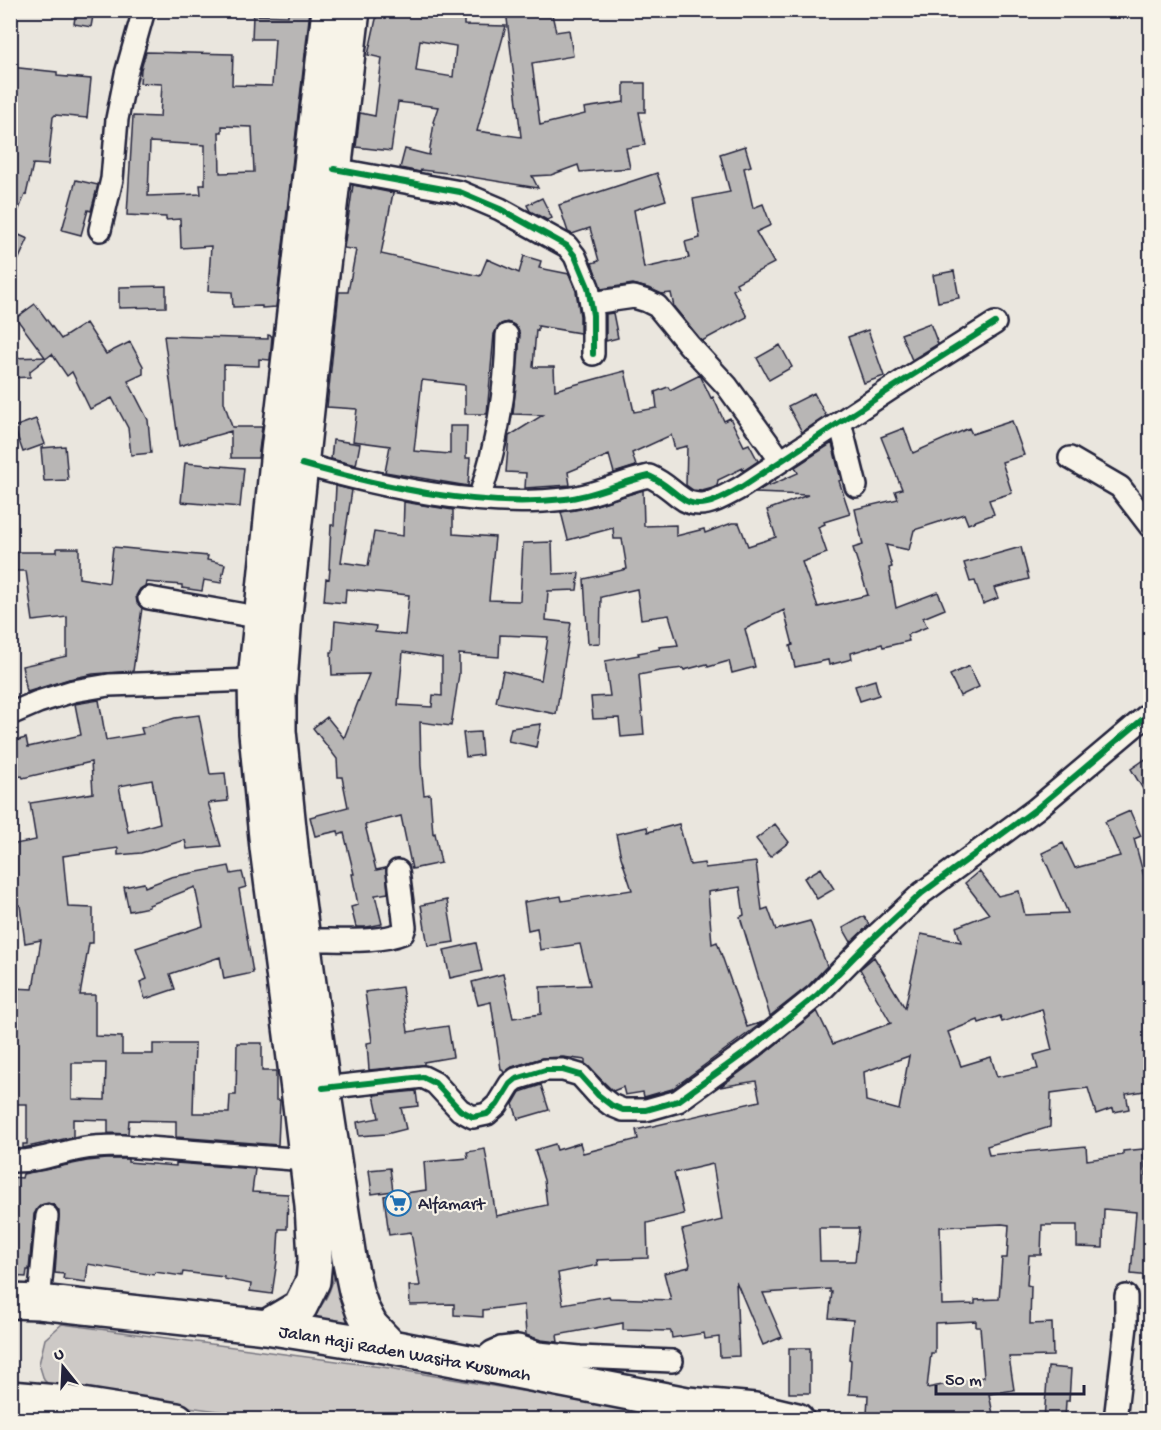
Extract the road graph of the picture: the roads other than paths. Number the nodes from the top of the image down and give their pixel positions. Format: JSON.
{"nodes":[{"id":1,"x":144,"y":10,"type":"edge"},
{"id":2,"x":329,"y":10,"type":"edge"},
{"id":3,"x":353,"y":10,"type":"edge"},
{"id":4,"x":334,"y":169,"type":"junction"},
{"id":5,"x":100,"y":230,"type":"dead end"},
{"id":6,"x":592,"y":303,"type":"junction"},
{"id":7,"x":305,"y":316,"type":"junction"},
{"id":8,"x":995,"y":323,"type":"dead end"},
{"id":9,"x":507,"y":335,"type":"dead end"},
{"id":10,"x":593,"y":354,"type":"dead end"},
{"id":11,"x":840,"y":422,"type":"junction"},
{"id":12,"x":1070,"y":458,"type":"dead end"},
{"id":13,"x":781,"y":461,"type":"junction"},
{"id":14,"x":302,"y":464,"type":"junction"},
{"id":15,"x":856,"y":486,"type":"dead end"},
{"id":16,"x":479,"y":499,"type":"junction"},
{"id":17,"x":1150,"y":526,"type":"edge"},
{"id":18,"x":149,"y":598,"type":"dead end"},
{"id":19,"x":262,"y":618,"type":"junction"},
{"id":20,"x":255,"y":680,"type":"junction"},
{"id":21,"x":10,"y":714,"type":"edge"},
{"id":22,"x":1147,"y":722,"type":"edge"},
{"id":23,"x":398,"y":871,"type":"dead end"},
{"id":24,"x":298,"y":958,"type":"junction"},
{"id":25,"x":323,"y":1088,"type":"junction"},
{"id":26,"x":10,"y":1161,"type":"edge"},
{"id":27,"x":306,"y":1161,"type":"junction"},
{"id":28,"x":47,"y":1216,"type":"dead end"},
{"id":29,"x":1126,"y":1296,"type":"dead end"},
{"id":30,"x":21,"y":1304,"type":"edge"},
{"id":31,"x":266,"y":1327,"type":"junction"},
{"id":32,"x":391,"y":1347,"type":"junction"},
{"id":33,"x":672,"y":1361,"type":"dead end"},
{"id":34,"x":482,"y":1365,"type":"junction"},
{"id":35,"x":10,"y":1398,"type":"edge"},
{"id":36,"x":68,"y":1411,"type":"edge"},
{"id":37,"x":692,"y":1412,"type":"edge"},
{"id":38,"x":177,"y":1419,"type":"edge"},
{"id":39,"x":797,"y":1419,"type":"edge"},
{"id":40,"x":1115,"y":1419,"type":"edge"}],
"edges":[{"from":1,"to":5,"type":"street"},
{"from":2,"to":7,"type":"highway"},
{"from":3,"to":4,"type":"highway"},
{"from":4,"to":6,"type":"street"},
{"from":4,"to":7,"type":"highway"},
{"from":6,"to":10,"type":"street"},
{"from":6,"to":13,"type":"street"},
{"from":7,"to":14,"type":"highway"},
{"from":7,"to":19,"type":"highway"},
{"from":8,"to":11,"type":"street"},
{"from":9,"to":16,"type":"street"},
{"from":11,"to":13,"type":"street"},
{"from":11,"to":15,"type":"street"},
{"from":12,"to":17,"type":"street"},
{"from":13,"to":16,"type":"street"},
{"from":14,"to":16,"type":"street"},
{"from":14,"to":24,"type":"highway"},
{"from":18,"to":19,"type":"street"},
{"from":19,"to":20,"type":"highway"},
{"from":20,"to":21,"type":"street"},
{"from":20,"to":24,"type":"highway"},
{"from":22,"to":25,"type":"street"},
{"from":23,"to":24,"type":"street"},
{"from":24,"to":25,"type":"highway"},
{"from":24,"to":27,"type":"highway"},
{"from":25,"to":32,"type":"highway"},
{"from":26,"to":27,"type":"street"},
{"from":27,"to":31,"type":"highway"},
{"from":28,"to":30,"type":"street"},
{"from":29,"to":40,"type":"street"},
{"from":30,"to":31,"type":"highway","name":"Jalan Haji Raden Wasita Kusumah"},
{"from":31,"to":32,"type":"highway","name":"Jalan Haji Raden Wasita Kusumah"},
{"from":32,"to":34,"type":"highway","name":"Jalan Haji Raden Wasita Kusumah"},
{"from":33,"to":34,"type":"street"},
{"from":34,"to":37,"type":"highway","name":"Jalan Haji Raden Wasita Kusumah"},
{"from":35,"to":36,"type":"highway"},
{"from":36,"to":38,"type":"highway"},
{"from":37,"to":39,"type":"highway","name":"Jalan Haji Raden Wasita Kusumah"}]}
